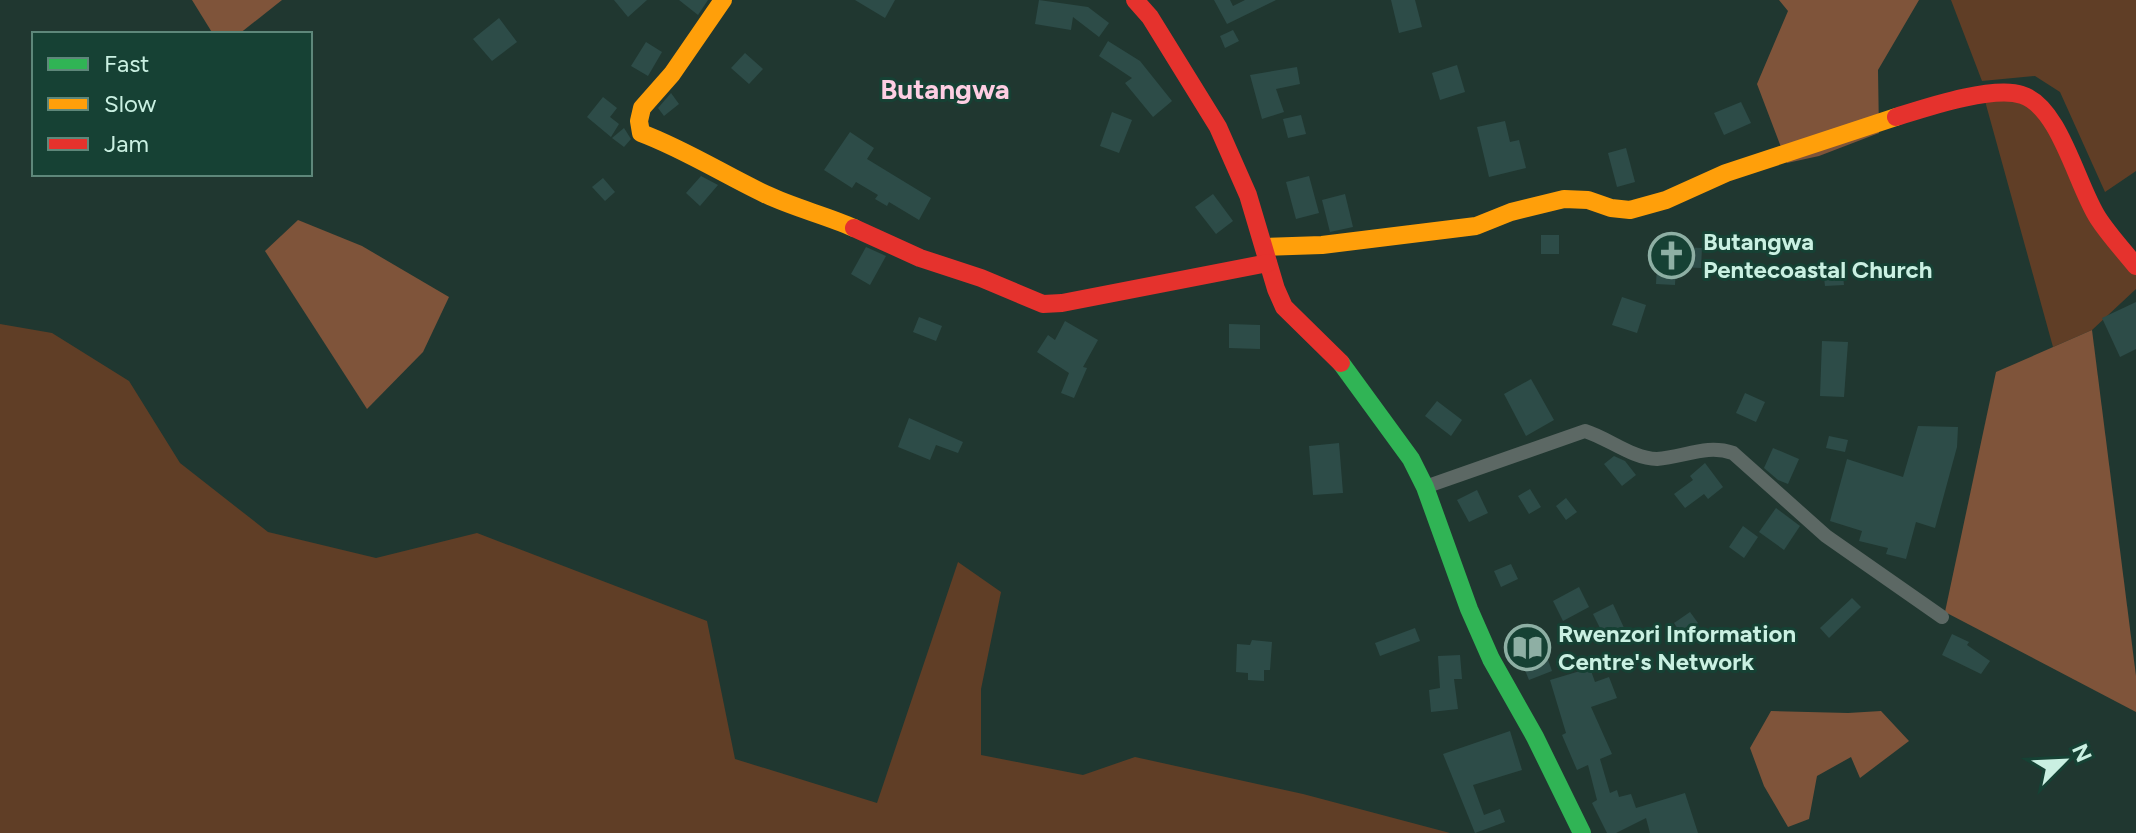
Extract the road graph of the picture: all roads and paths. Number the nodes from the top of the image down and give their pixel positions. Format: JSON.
{"nodes":[{"id":1,"x":723,"y":0,"type":"edge"},
{"id":2,"x":1135,"y":0,"type":"edge"},
{"id":3,"x":1267,"y":255,"type":"junction"},
{"id":4,"x":2136,"y":266,"type":"edge"},
{"id":5,"x":1425,"y":487,"type":"junction"},
{"id":6,"x":1942,"y":617,"type":"dead end"},
{"id":7,"x":1582,"y":833,"type":"edge"}],
"edges":[{"from":1,"to":3,"type":"street"},
{"from":2,"to":3,"type":"street"},
{"from":3,"to":4,"type":"street"},
{"from":3,"to":5,"type":"street"},
{"from":5,"to":6,"type":"street"},
{"from":5,"to":7,"type":"street"}]}
